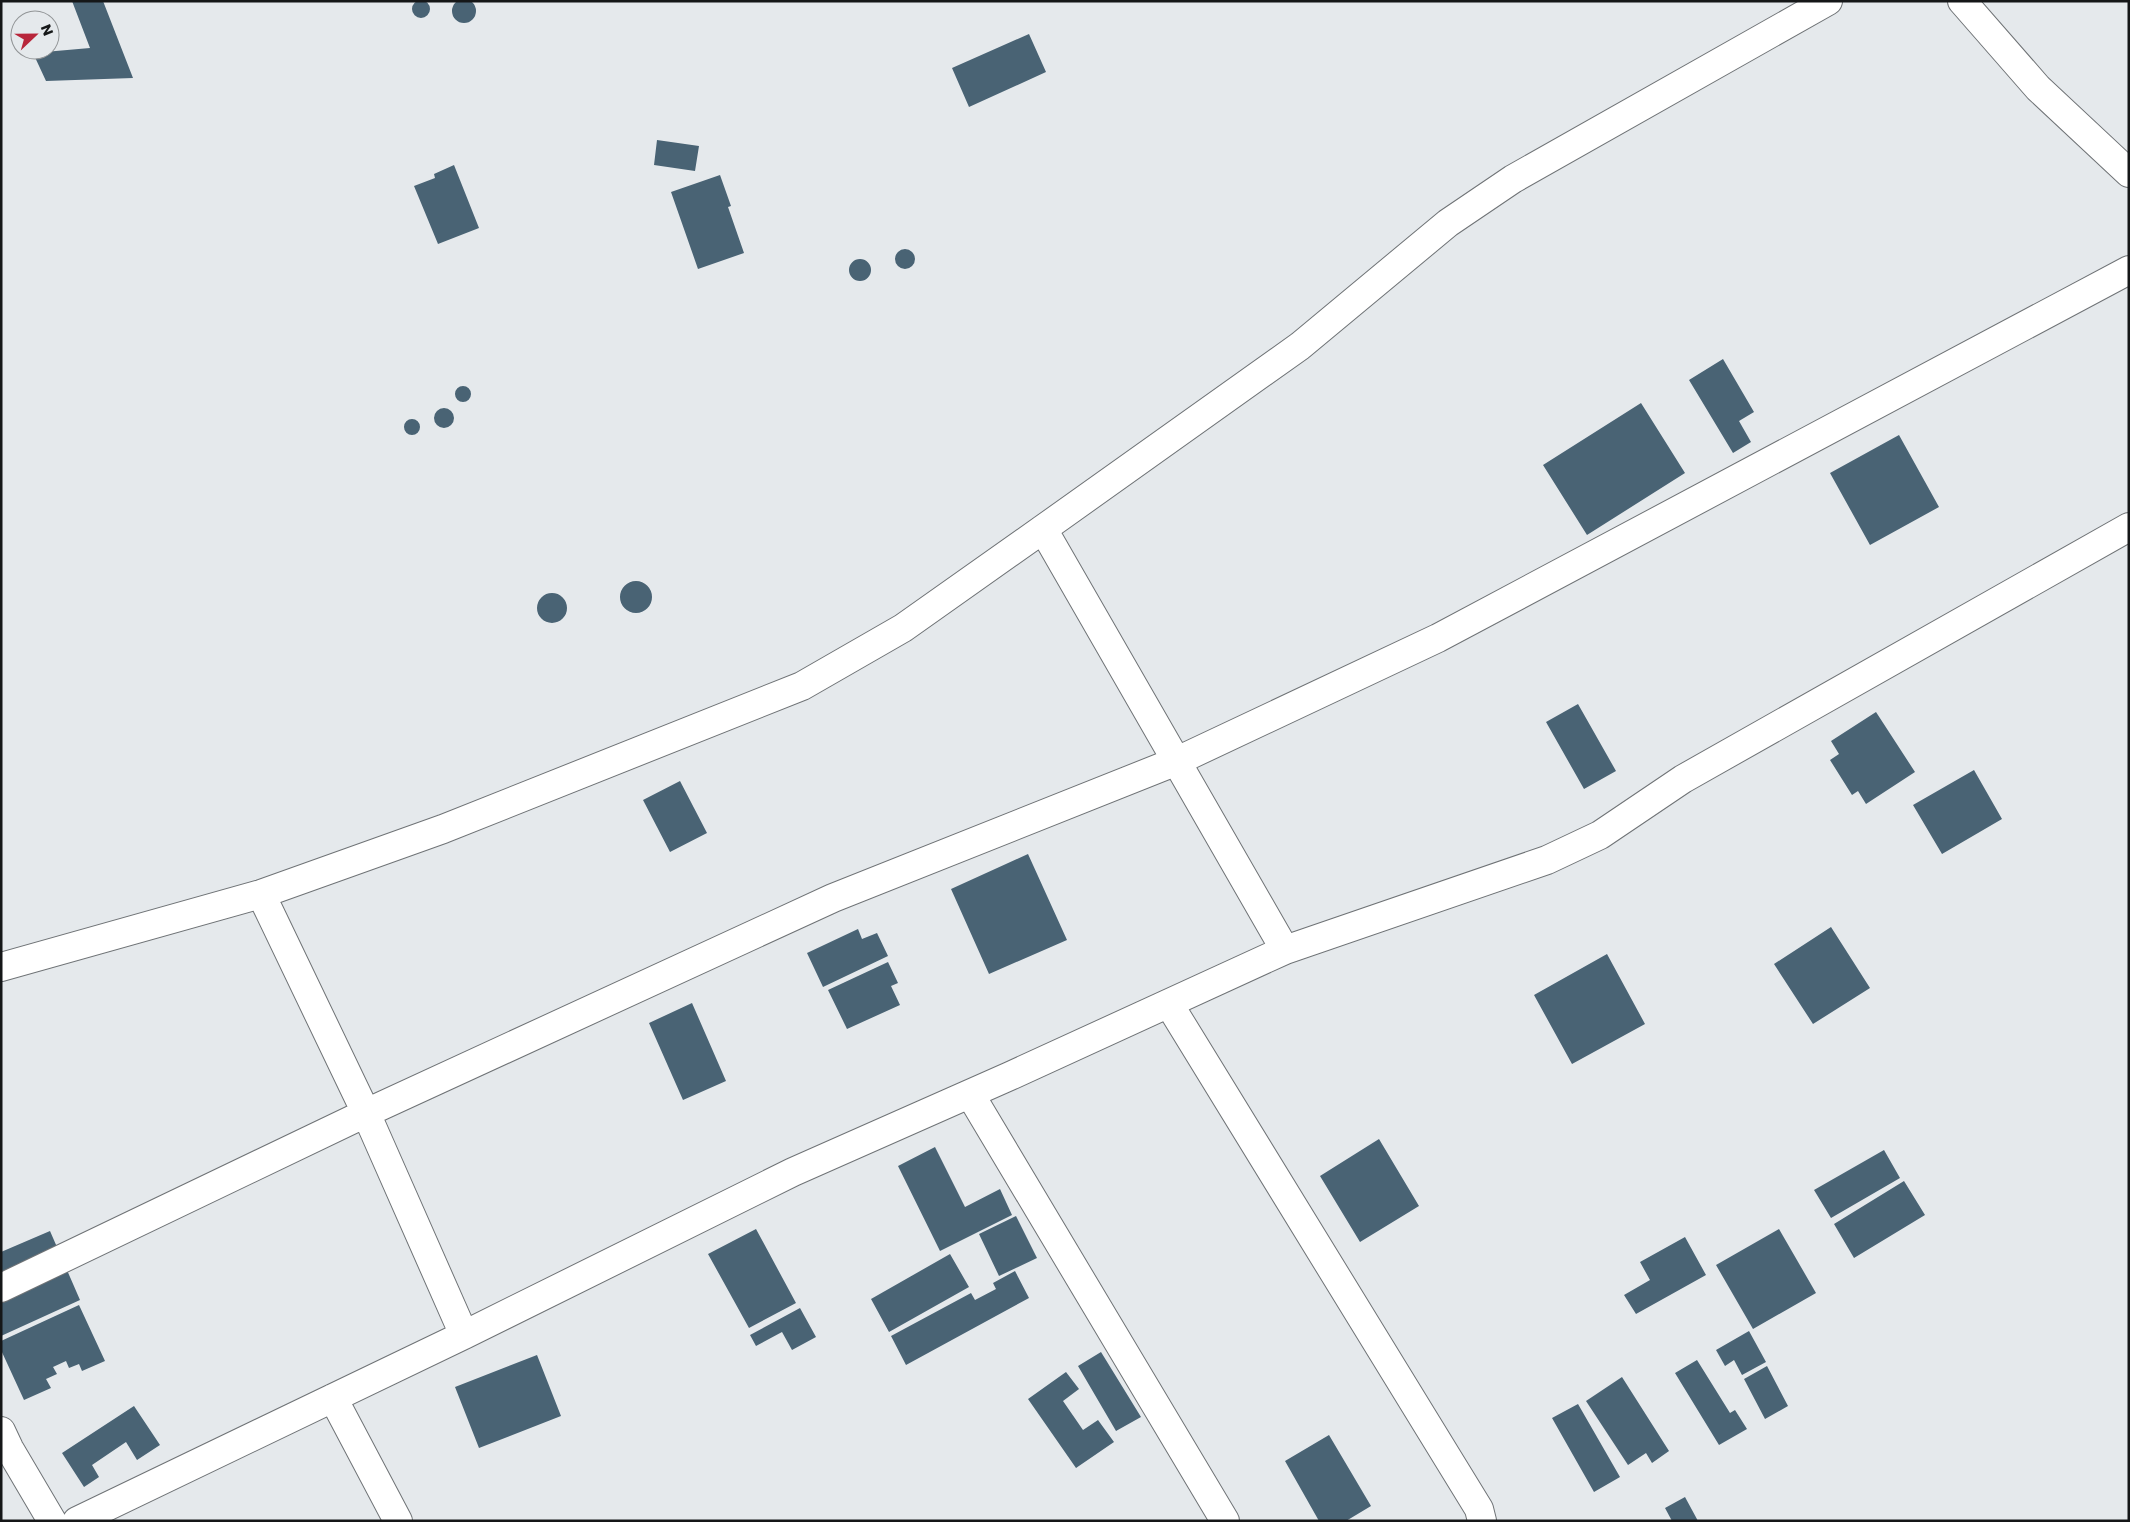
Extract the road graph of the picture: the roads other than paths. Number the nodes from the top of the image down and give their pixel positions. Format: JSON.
{"nodes":[{"id":1,"x":1828,"y":1,"type":"edge"},
{"id":2,"x":1962,"y":1,"type":"edge"},
{"id":3,"x":2129,"y":173,"type":"edge"},
{"id":4,"x":2129,"y":270,"type":"edge"},
{"id":5,"x":2129,"y":527,"type":"edge"},
{"id":6,"x":1043,"y":529,"type":"junction"},
{"id":7,"x":1176,"y":761,"type":"junction"},
{"id":8,"x":261,"y":894,"type":"junction"},
{"id":9,"x":1286,"y":950,"type":"junction"},
{"id":10,"x":1,"y":967,"type":"edge"},
{"id":11,"x":1169,"y":1004,"type":"junction"},
{"id":12,"x":970,"y":1094,"type":"junction"},
{"id":13,"x":366,"y":1113,"type":"junction"},
{"id":14,"x":1,"y":1288,"type":"edge"},
{"id":15,"x":464,"y":1334,"type":"junction"},
{"id":16,"x":333,"y":1398,"type":"junction"},
{"id":17,"x":1,"y":1430,"type":"edge"},
{"id":18,"x":52,"y":1521,"type":"edge"},
{"id":19,"x":77,"y":1521,"type":"edge"},
{"id":20,"x":398,"y":1521,"type":"edge"},
{"id":21,"x":1225,"y":1521,"type":"edge"},
{"id":22,"x":1482,"y":1521,"type":"edge"}],
"edges":[{"from":1,"to":6,"type":"street"},
{"from":2,"to":3,"type":"street"},
{"from":4,"to":7,"type":"street"},
{"from":5,"to":9,"type":"street"},
{"from":6,"to":7,"type":"street"},
{"from":6,"to":8,"type":"street"},
{"from":7,"to":9,"type":"street"},
{"from":7,"to":13,"type":"street"},
{"from":8,"to":10,"type":"street"},
{"from":8,"to":13,"type":"street"},
{"from":9,"to":11,"type":"street"},
{"from":11,"to":12,"type":"street"},
{"from":11,"to":22,"type":"street"},
{"from":12,"to":15,"type":"street"},
{"from":12,"to":21,"type":"street"},
{"from":13,"to":14,"type":"street"},
{"from":13,"to":15,"type":"street"},
{"from":15,"to":16,"type":"street"},
{"from":16,"to":19,"type":"street"},
{"from":16,"to":20,"type":"street"},
{"from":17,"to":18,"type":"street"}]}
